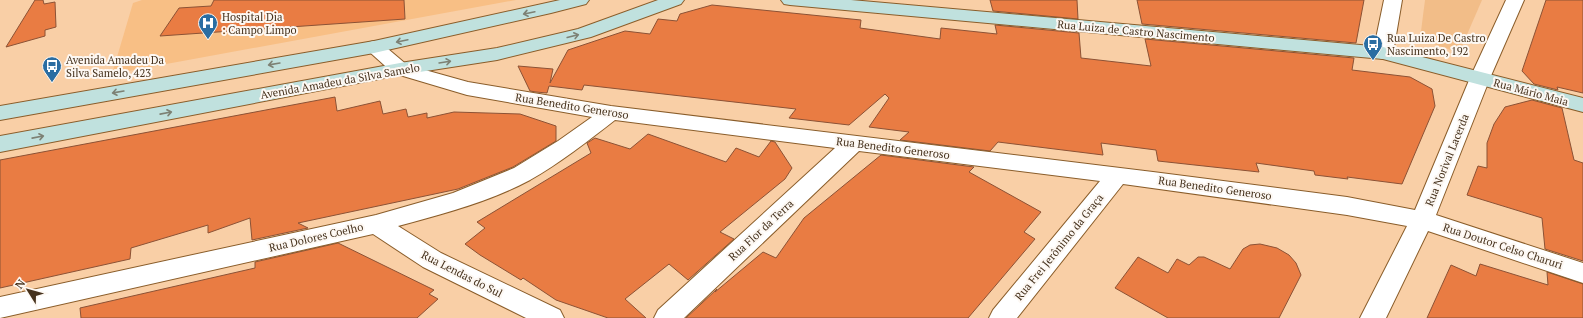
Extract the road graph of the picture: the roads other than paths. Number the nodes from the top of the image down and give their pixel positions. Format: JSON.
{"nodes":[{"id":1,"x":580,"y":0,"type":"edge"},
{"id":2,"x":675,"y":0,"type":"edge"},
{"id":3,"x":790,"y":0,"type":"edge"},
{"id":4,"x":1393,"y":0,"type":"edge"},
{"id":5,"x":1515,"y":0,"type":"edge"},
{"id":6,"x":374,"y":47,"type":"junction"},
{"id":7,"x":1383,"y":54,"type":"junction"},
{"id":8,"x":400,"y":69,"type":"junction"},
{"id":9,"x":1480,"y":78,"type":"junction"},
{"id":10,"x":1583,"y":105,"type":"edge"},
{"id":11,"x":0,"y":113,"type":"edge"},
{"id":12,"x":611,"y":113,"type":"junction"},
{"id":13,"x":854,"y":143,"type":"junction"},
{"id":14,"x":0,"y":144,"type":"edge"},
{"id":15,"x":1117,"y":176,"type":"junction"},
{"id":16,"x":1422,"y":220,"type":"junction"},
{"id":17,"x":376,"y":224,"type":"junction"},
{"id":18,"x":1583,"y":273,"type":"edge"},
{"id":19,"x":0,"y":308,"type":"edge"},
{"id":20,"x":551,"y":318,"type":"edge"},
{"id":21,"x":667,"y":318,"type":"edge"},
{"id":22,"x":1002,"y":318,"type":"edge"},
{"id":23,"x":1373,"y":318,"type":"edge"}],
"edges":[{"from":1,"to":6,"type":"street","one_way":true},
{"from":8,"to":2,"type":"street","name":"Avenida Amadeu da Silva Samelo","one_way":true},
{"from":3,"to":7,"type":"street","name":"Rua Luiza de Castro Nascimento"},
{"from":4,"to":7,"type":"street"},
{"from":5,"to":9,"type":"street","name":"Rua Norival Lacerda"},
{"from":6,"to":8,"type":"street","name":"Rua Benedito Generoso"},
{"from":6,"to":11,"type":"street","one_way":true},
{"from":7,"to":9,"type":"street","name":"Rua Luiza de Castro Nascimento"},
{"from":8,"to":12,"type":"street","name":"Rua Benedito Generoso"},
{"from":14,"to":8,"type":"street","name":"Avenida Amadeu da Silva Samelo","one_way":true},
{"from":9,"to":10,"type":"street","name":"Rua Mário Maia"},
{"from":9,"to":16,"type":"street","name":"Rua Norival Lacerda"},
{"from":12,"to":13,"type":"street","name":"Rua Benedito Generoso"},
{"from":12,"to":17,"type":"street","name":"Rua Dolores Coelho"},
{"from":13,"to":15,"type":"street","name":"Rua Benedito Generoso"},
{"from":13,"to":21,"type":"street","name":"Rua Flor da Terra"},
{"from":15,"to":16,"type":"street","name":"Rua Benedito Generoso"},
{"from":15,"to":22,"type":"street","name":"Rua Frei Jerônimo da Graça"},
{"from":16,"to":18,"type":"street","name":"Rua Doutor Celso Charuri"},
{"from":16,"to":23,"type":"street","name":"Rua Norival Lacerda"},
{"from":17,"to":19,"type":"street","name":"Rua Dolores Coelho"},
{"from":17,"to":20,"type":"street","name":"Rua Lendas do Sul"}]}
